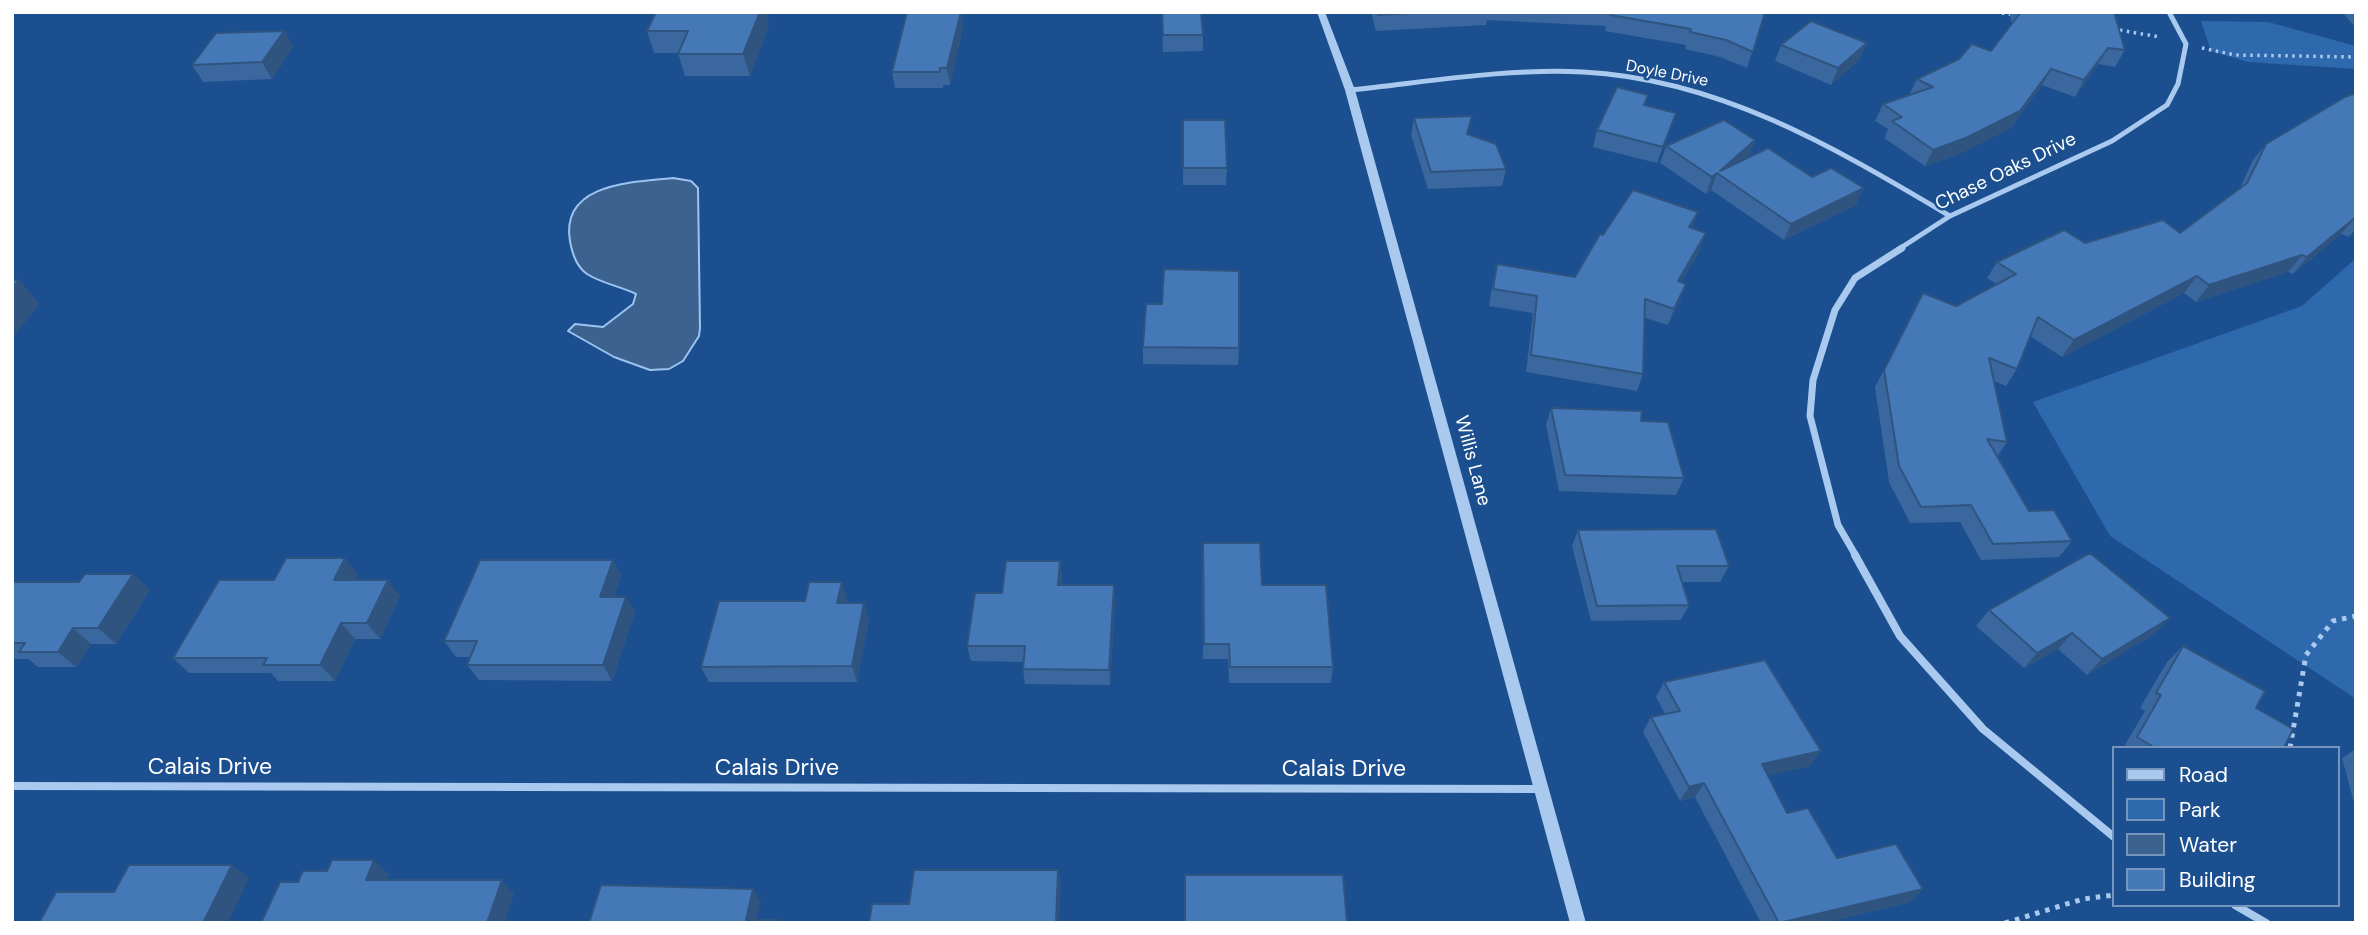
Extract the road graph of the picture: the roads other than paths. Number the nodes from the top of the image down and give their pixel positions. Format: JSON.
{"nodes":[{"id":1,"x":1321,"y":12,"type":"edge"},
{"id":2,"x":2169,"y":12,"type":"edge"},
{"id":3,"x":1350,"y":90,"type":"junction"},
{"id":4,"x":1950,"y":216,"type":"junction"},
{"id":5,"x":12,"y":786,"type":"edge"},
{"id":6,"x":1541,"y":789,"type":"junction"},
{"id":7,"x":2112,"y":835,"type":"edge"},
{"id":8,"x":2238,"y":907,"type":"edge"},
{"id":9,"x":1578,"y":923,"type":"edge"},
{"id":10,"x":2266,"y":923,"type":"edge"}],
"edges":[{"from":1,"to":3,"type":"street","name":"Willis Lane"},
{"from":2,"to":4,"type":"street","name":"Chase Oaks Drive"},
{"from":3,"to":4,"type":"street","name":"Doyle Drive"},
{"from":3,"to":6,"type":"street","name":"Willis Lane"},
{"from":4,"to":7,"type":"street","name":"Chase Oaks Drive"},
{"from":5,"to":6,"type":"street","name":"Calais Drive"},
{"from":6,"to":9,"type":"street","name":"Willis Lane"},
{"from":8,"to":10,"type":"street"}]}
